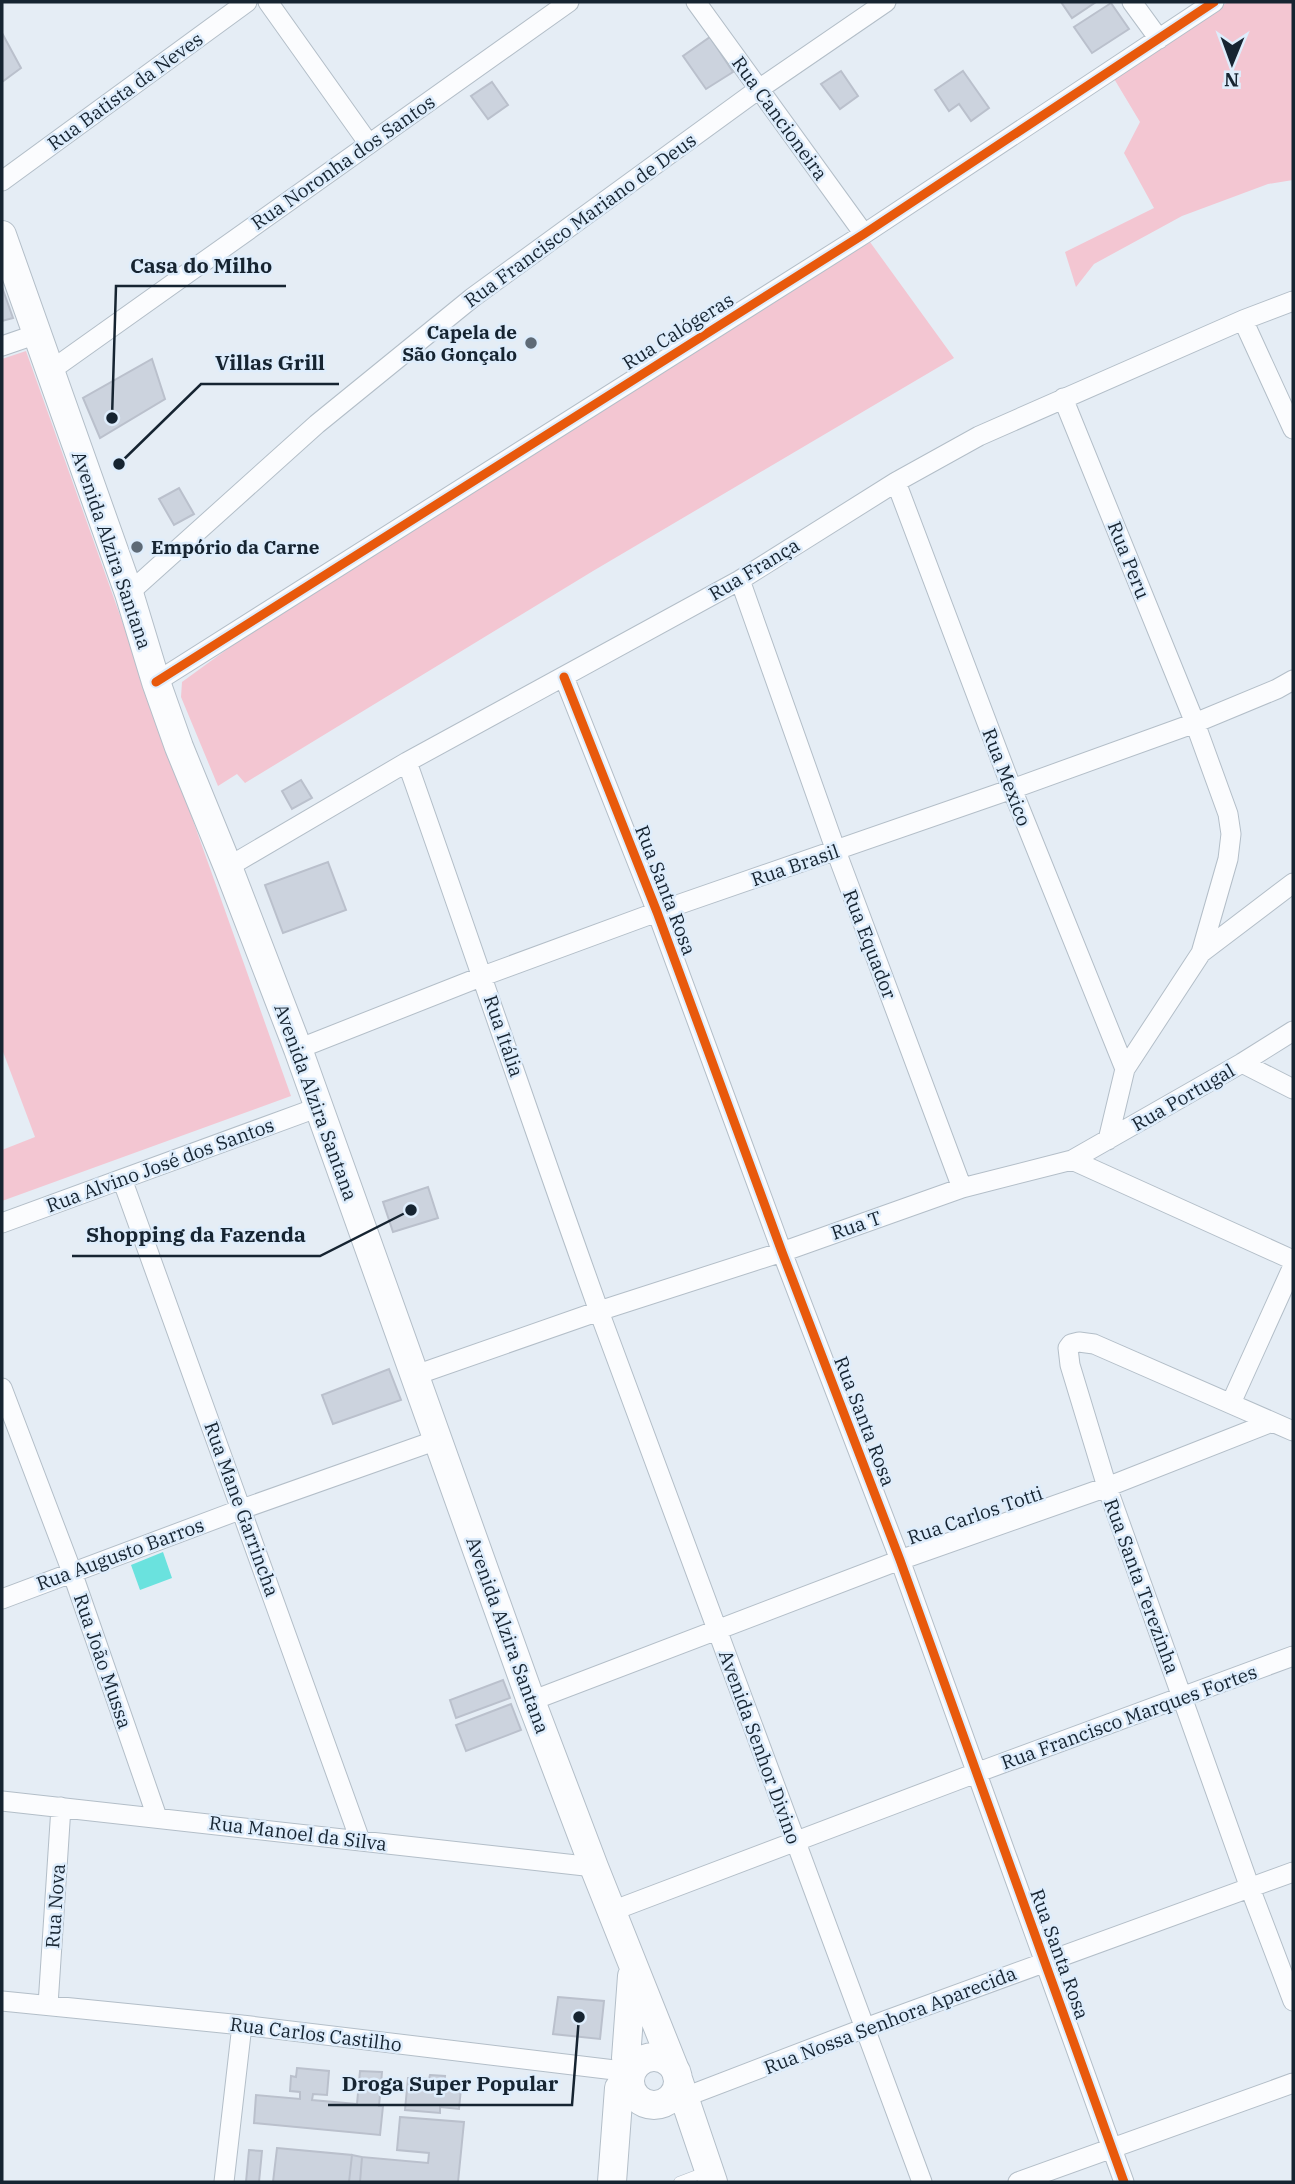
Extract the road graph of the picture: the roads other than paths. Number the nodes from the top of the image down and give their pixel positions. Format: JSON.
{"nodes":[{"id":1,"x":247,"y":2,"type":"edge"},
{"id":2,"x":268,"y":2,"type":"edge"},
{"id":3,"x":569,"y":2,"type":"edge"},
{"id":4,"x":696,"y":2,"type":"edge"},
{"id":5,"x":886,"y":2,"type":"edge"},
{"id":6,"x":1132,"y":2,"type":"edge"},
{"id":7,"x":1214,"y":2,"type":"edge"},
{"id":8,"x":1159,"y":39,"type":"junction"},
{"id":9,"x":759,"y":89,"type":"junction"},
{"id":10,"x":369,"y":144,"type":"junction"},
{"id":11,"x":2,"y":181,"type":"edge"},
{"id":12,"x":864,"y":234,"type":"junction"},
{"id":13,"x":2,"y":235,"type":"edge"},
{"id":14,"x":1293,"y":301,"type":"edge"},
{"id":15,"x":1243,"y":320,"type":"junction"},
{"id":16,"x":37,"y":334,"type":"junction"},
{"id":17,"x":2,"y":346,"type":"edge"},
{"id":18,"x":50,"y":372,"type":"junction"},
{"id":19,"x":1063,"y":398,"type":"junction"},
{"id":20,"x":1293,"y":429,"type":"edge"},
{"id":21,"x":896,"y":482,"type":"junction"},
{"id":22,"x":740,"y":580,"type":"junction"},
{"id":23,"x":129,"y":593,"type":"junction"},
{"id":24,"x":564,"y":677,"type":"junction"},
{"id":25,"x":1293,"y":680,"type":"edge"},
{"id":26,"x":156,"y":682,"type":"junction"},
{"id":27,"x":1195,"y":723,"type":"junction"},
{"id":28,"x":407,"y":762,"type":"junction"},
{"id":29,"x":1012,"y":789,"type":"junction"},
{"id":30,"x":836,"y":851,"type":"junction"},
{"id":31,"x":228,"y":867,"type":"junction"},
{"id":32,"x":1293,"y":883,"type":"edge"},
{"id":33,"x":657,"y":912,"type":"junction"},
{"id":34,"x":1201,"y":953,"type":"junction"},
{"id":35,"x":483,"y":976,"type":"junction"},
{"id":36,"x":1293,"y":1031,"type":"edge"},
{"id":37,"x":298,"y":1049,"type":"junction"},
{"id":38,"x":1242,"y":1063,"type":"junction"},
{"id":39,"x":1125,"y":1069,"type":"junction"},
{"id":40,"x":1293,"y":1089,"type":"edge"},
{"id":41,"x":319,"y":1107,"type":"junction"},
{"id":42,"x":1108,"y":1140,"type":"junction"},
{"id":43,"x":1072,"y":1160,"type":"junction"},
{"id":44,"x":122,"y":1180,"type":"junction"},
{"id":45,"x":962,"y":1188,"type":"junction"},
{"id":46,"x":2,"y":1223,"type":"edge"},
{"id":47,"x":782,"y":1252,"type":"junction"},
{"id":48,"x":1293,"y":1260,"type":"edge"},
{"id":49,"x":1293,"y":1266,"type":"edge"},
{"id":50,"x":599,"y":1311,"type":"junction"},
{"id":51,"x":414,"y":1376,"type":"junction"},
{"id":52,"x":2,"y":1388,"type":"edge"},
{"id":53,"x":1231,"y":1404,"type":"junction"},
{"id":54,"x":1272,"y":1422,"type":"junction"},
{"id":55,"x":1293,"y":1431,"type":"edge"},
{"id":56,"x":437,"y":1440,"type":"junction"},
{"id":57,"x":1107,"y":1488,"type":"junction"},
{"id":58,"x":242,"y":1509,"type":"junction"},
{"id":59,"x":900,"y":1560,"type":"junction"},
{"id":60,"x":72,"y":1572,"type":"junction"},
{"id":61,"x":2,"y":1599,"type":"edge"},
{"id":62,"x":718,"y":1630,"type":"junction"},
{"id":63,"x":1293,"y":1656,"type":"edge"},
{"id":64,"x":1182,"y":1699,"type":"junction"},
{"id":65,"x":531,"y":1701,"type":"junction"},
{"id":66,"x":976,"y":1773,"type":"junction"},
{"id":67,"x":2,"y":1801,"type":"edge"},
{"id":68,"x":61,"y":1807,"type":"junction"},
{"id":69,"x":157,"y":1817,"type":"junction"},
{"id":70,"x":360,"y":1840,"type":"junction"},
{"id":71,"x":794,"y":1842,"type":"junction"},
{"id":72,"x":594,"y":1867,"type":"junction"},
{"id":73,"x":1293,"y":1872,"type":"edge"},
{"id":74,"x":1250,"y":1888,"type":"junction"},
{"id":75,"x":612,"y":1912,"type":"junction"},
{"id":76,"x":1044,"y":1962,"type":"junction"},
{"id":77,"x":633,"y":1967,"type":"junction"},
{"id":78,"x":2,"y":2001,"type":"edge"},
{"id":79,"x":1293,"y":2001,"type":"edge"},
{"id":80,"x":48,"y":2006,"type":"junction"},
{"id":81,"x":242,"y":2025,"type":"junction"},
{"id":82,"x":865,"y":2028,"type":"junction"},
{"id":83,"x":631,"y":2072,"type":"junction"},
{"id":84,"x":1293,"y":2083,"type":"edge"},
{"id":85,"x":670,"y":2090,"type":"junction"},
{"id":86,"x":1111,"y":2148,"type":"junction"},
{"id":87,"x":708,"y":2171,"type":"edge"},
{"id":88,"x":613,"y":2175,"type":"edge"},
{"id":89,"x":224,"y":2182,"type":"edge"},
{"id":90,"x":679,"y":2182,"type":"edge"},
{"id":91,"x":922,"y":2182,"type":"edge"},
{"id":92,"x":1018,"y":2182,"type":"edge"},
{"id":93,"x":1124,"y":2182,"type":"edge"}],
"edges":[{"from":1,"to":11,"type":"street","name":"Rua Batista da Neves"},
{"from":2,"to":10,"type":"street"},
{"from":3,"to":10,"type":"street","name":"Rua Noronha dos Santos"},
{"from":4,"to":9,"type":"street","name":"Rua Cancioneira"},
{"from":5,"to":9,"type":"street","name":"Rua Francisco Mariano de Deus"},
{"from":6,"to":8,"type":"street"},
{"from":7,"to":8,"type":"street","name":"Rua Calógeras"},
{"from":8,"to":12,"type":"street","name":"Rua Calógeras"},
{"from":9,"to":12,"type":"street","name":"Rua Cancioneira"},
{"from":9,"to":23,"type":"street","name":"Rua Francisco Mariano de Deus"},
{"from":10,"to":18,"type":"street","name":"Rua Noronha dos Santos"},
{"from":12,"to":26,"type":"street","name":"Rua Calógeras"},
{"from":13,"to":16,"type":"main road","name":"Avenida Alzira Santana"},
{"from":14,"to":15,"type":"street","name":"Rua França"},
{"from":15,"to":19,"type":"street","name":"Rua França"},
{"from":15,"to":20,"type":"street"},
{"from":16,"to":17,"type":"street"},
{"from":16,"to":18,"type":"main road","name":"Avenida Alzira Santana"},
{"from":18,"to":23,"type":"main road","name":"Avenida Alzira Santana"},
{"from":19,"to":21,"type":"street","name":"Rua França"},
{"from":19,"to":27,"type":"street","name":"Rua Peru"},
{"from":21,"to":22,"type":"street","name":"Rua França"},
{"from":21,"to":29,"type":"street","name":"Rua Mexico"},
{"from":22,"to":24,"type":"street","name":"Rua França"},
{"from":22,"to":30,"type":"street","name":"Rua Equador"},
{"from":23,"to":26,"type":"main road","name":"Avenida Alzira Santana"},
{"from":24,"to":28,"type":"street","name":"Rua França"},
{"from":24,"to":33,"type":"street","name":"Rua Santa Rosa"},
{"from":25,"to":27,"type":"street","name":"Rua Brasil"},
{"from":26,"to":31,"type":"main road","name":"Avenida Alzira Santana"},
{"from":27,"to":29,"type":"street","name":"Rua Brasil"},
{"from":27,"to":34,"type":"street","name":"Rua Peru"},
{"from":28,"to":31,"type":"street","name":"Rua França"},
{"from":28,"to":35,"type":"street","name":"Rua Itália"},
{"from":29,"to":30,"type":"street","name":"Rua Brasil"},
{"from":29,"to":39,"type":"street","name":"Rua Mexico"},
{"from":30,"to":33,"type":"street","name":"Rua Brasil"},
{"from":30,"to":45,"type":"street","name":"Rua Equador"},
{"from":31,"to":37,"type":"main road","name":"Avenida Alzira Santana"},
{"from":32,"to":34,"type":"street"},
{"from":33,"to":35,"type":"street","name":"Rua Brasil"},
{"from":33,"to":47,"type":"street","name":"Rua Santa Rosa"},
{"from":34,"to":39,"type":"street"},
{"from":35,"to":37,"type":"street","name":"Rua Brasil"},
{"from":35,"to":50,"type":"street","name":"Rua Itália"},
{"from":36,"to":38,"type":"street","name":"Rua Portugal"},
{"from":37,"to":41,"type":"main road","name":"Avenida Alzira Santana"},
{"from":38,"to":40,"type":"street"},
{"from":38,"to":42,"type":"street","name":"Rua Portugal"},
{"from":39,"to":42,"type":"street"},
{"from":41,"to":44,"type":"street","name":"Rua Alvino José dos Santos"},
{"from":41,"to":51,"type":"main road","name":"Avenida Alzira Santana"},
{"from":42,"to":43,"type":"street","name":"Rua Portugal"},
{"from":43,"to":45,"type":"street","name":"Rua T"},
{"from":43,"to":48,"type":"street"},
{"from":44,"to":46,"type":"street","name":"Rua Alvino José dos Santos"},
{"from":44,"to":58,"type":"street","name":"Rua Mane Garrincha"},
{"from":45,"to":47,"type":"street","name":"Rua T"},
{"from":47,"to":50,"type":"street","name":"Rua T"},
{"from":47,"to":59,"type":"street","name":"Rua Santa Rosa"},
{"from":49,"to":53,"type":"street"},
{"from":50,"to":51,"type":"street","name":"Rua T"},
{"from":50,"to":62,"type":"street","name":"Avenida Senhor Divino"},
{"from":51,"to":56,"type":"main road","name":"Avenida Alzira Santana"},
{"from":52,"to":60,"type":"street","name":"Rua João Mussa"},
{"from":53,"to":54,"type":"street"},
{"from":53,"to":57,"type":"street","name":"Rua Santa Terezinha"},
{"from":54,"to":55,"type":"street"},
{"from":54,"to":57,"type":"street","name":"Rua Carlos Totti"},
{"from":56,"to":58,"type":"street","name":"Rua Augusto Barros"},
{"from":56,"to":65,"type":"main road","name":"Avenida Alzira Santana"},
{"from":57,"to":59,"type":"street","name":"Rua Carlos Totti"},
{"from":57,"to":64,"type":"street","name":"Rua Santa Terezinha"},
{"from":58,"to":60,"type":"street","name":"Rua Augusto Barros"},
{"from":58,"to":70,"type":"street","name":"Rua Mane Garrincha"},
{"from":59,"to":62,"type":"street","name":"Rua Carlos Totti"},
{"from":59,"to":66,"type":"street","name":"Rua Santa Rosa"},
{"from":60,"to":61,"type":"street","name":"Rua Augusto Barros"},
{"from":60,"to":69,"type":"street","name":"Rua João Mussa"},
{"from":62,"to":65,"type":"street","name":"Rua Carlos Totti"},
{"from":62,"to":71,"type":"street","name":"Avenida Senhor Divino"},
{"from":63,"to":64,"type":"street","name":"Rua Francisco Marques Fortes"},
{"from":64,"to":66,"type":"street","name":"Rua Francisco Marques Fortes"},
{"from":64,"to":74,"type":"street","name":"Rua Santa Terezinha"},
{"from":65,"to":72,"type":"main road","name":"Avenida Alzira Santana"},
{"from":66,"to":71,"type":"street","name":"Rua Francisco Marques Fortes"},
{"from":66,"to":76,"type":"street","name":"Rua Santa Rosa"},
{"from":67,"to":68,"type":"street","name":"Rua Manoel da Silva"},
{"from":68,"to":69,"type":"street","name":"Rua Manoel da Silva"},
{"from":68,"to":80,"type":"street","name":"Rua Nova"},
{"from":69,"to":70,"type":"street","name":"Rua Manoel da Silva"},
{"from":70,"to":72,"type":"street","name":"Rua Manoel da Silva"},
{"from":71,"to":75,"type":"street","name":"Rua Francisco Marques Fortes"},
{"from":71,"to":82,"type":"street","name":"Avenida Senhor Divino"},
{"from":72,"to":75,"type":"main road","name":"Avenida Alzira Santana"},
{"from":73,"to":74,"type":"street","name":"Rua Nossa Senhora Aparecida"},
{"from":74,"to":76,"type":"street","name":"Rua Nossa Senhora Aparecida"},
{"from":74,"to":79,"type":"street","name":"Rua Santa Terezinha"},
{"from":75,"to":77,"type":"main road","name":"Avenida Alzira Santana"},
{"from":76,"to":82,"type":"street","name":"Rua Nossa Senhora Aparecida"},
{"from":76,"to":86,"type":"street","name":"Rua Santa Rosa"},
{"from":77,"to":83,"type":"main road","name":"Avenida Alzira Santana"},
{"from":77,"to":85,"type":"main road","name":"Avenida Alzira Santana"},
{"from":78,"to":80,"type":"street","name":"Rua Carlos Castilho"},
{"from":80,"to":81,"type":"street","name":"Rua Carlos Castilho"},
{"from":81,"to":83,"type":"street","name":"Rua Carlos Castilho"},
{"from":81,"to":89,"type":"street"},
{"from":82,"to":85,"type":"street","name":"Rua Nossa Senhora Aparecida"},
{"from":82,"to":91,"type":"street","name":"Avenida Senhor Divino"},
{"from":83,"to":85,"type":"main road"},
{"from":83,"to":85,"type":"main road"},
{"from":83,"to":88,"type":"main road"},
{"from":84,"to":86,"type":"street"},
{"from":85,"to":87,"type":"main road","name":"Avenida Alzira Santana"},
{"from":85,"to":88,"type":"main road"},
{"from":86,"to":92,"type":"street"},
{"from":86,"to":93,"type":"street","name":"Rua Santa Rosa"},
{"from":87,"to":90,"type":"lane"}]}
